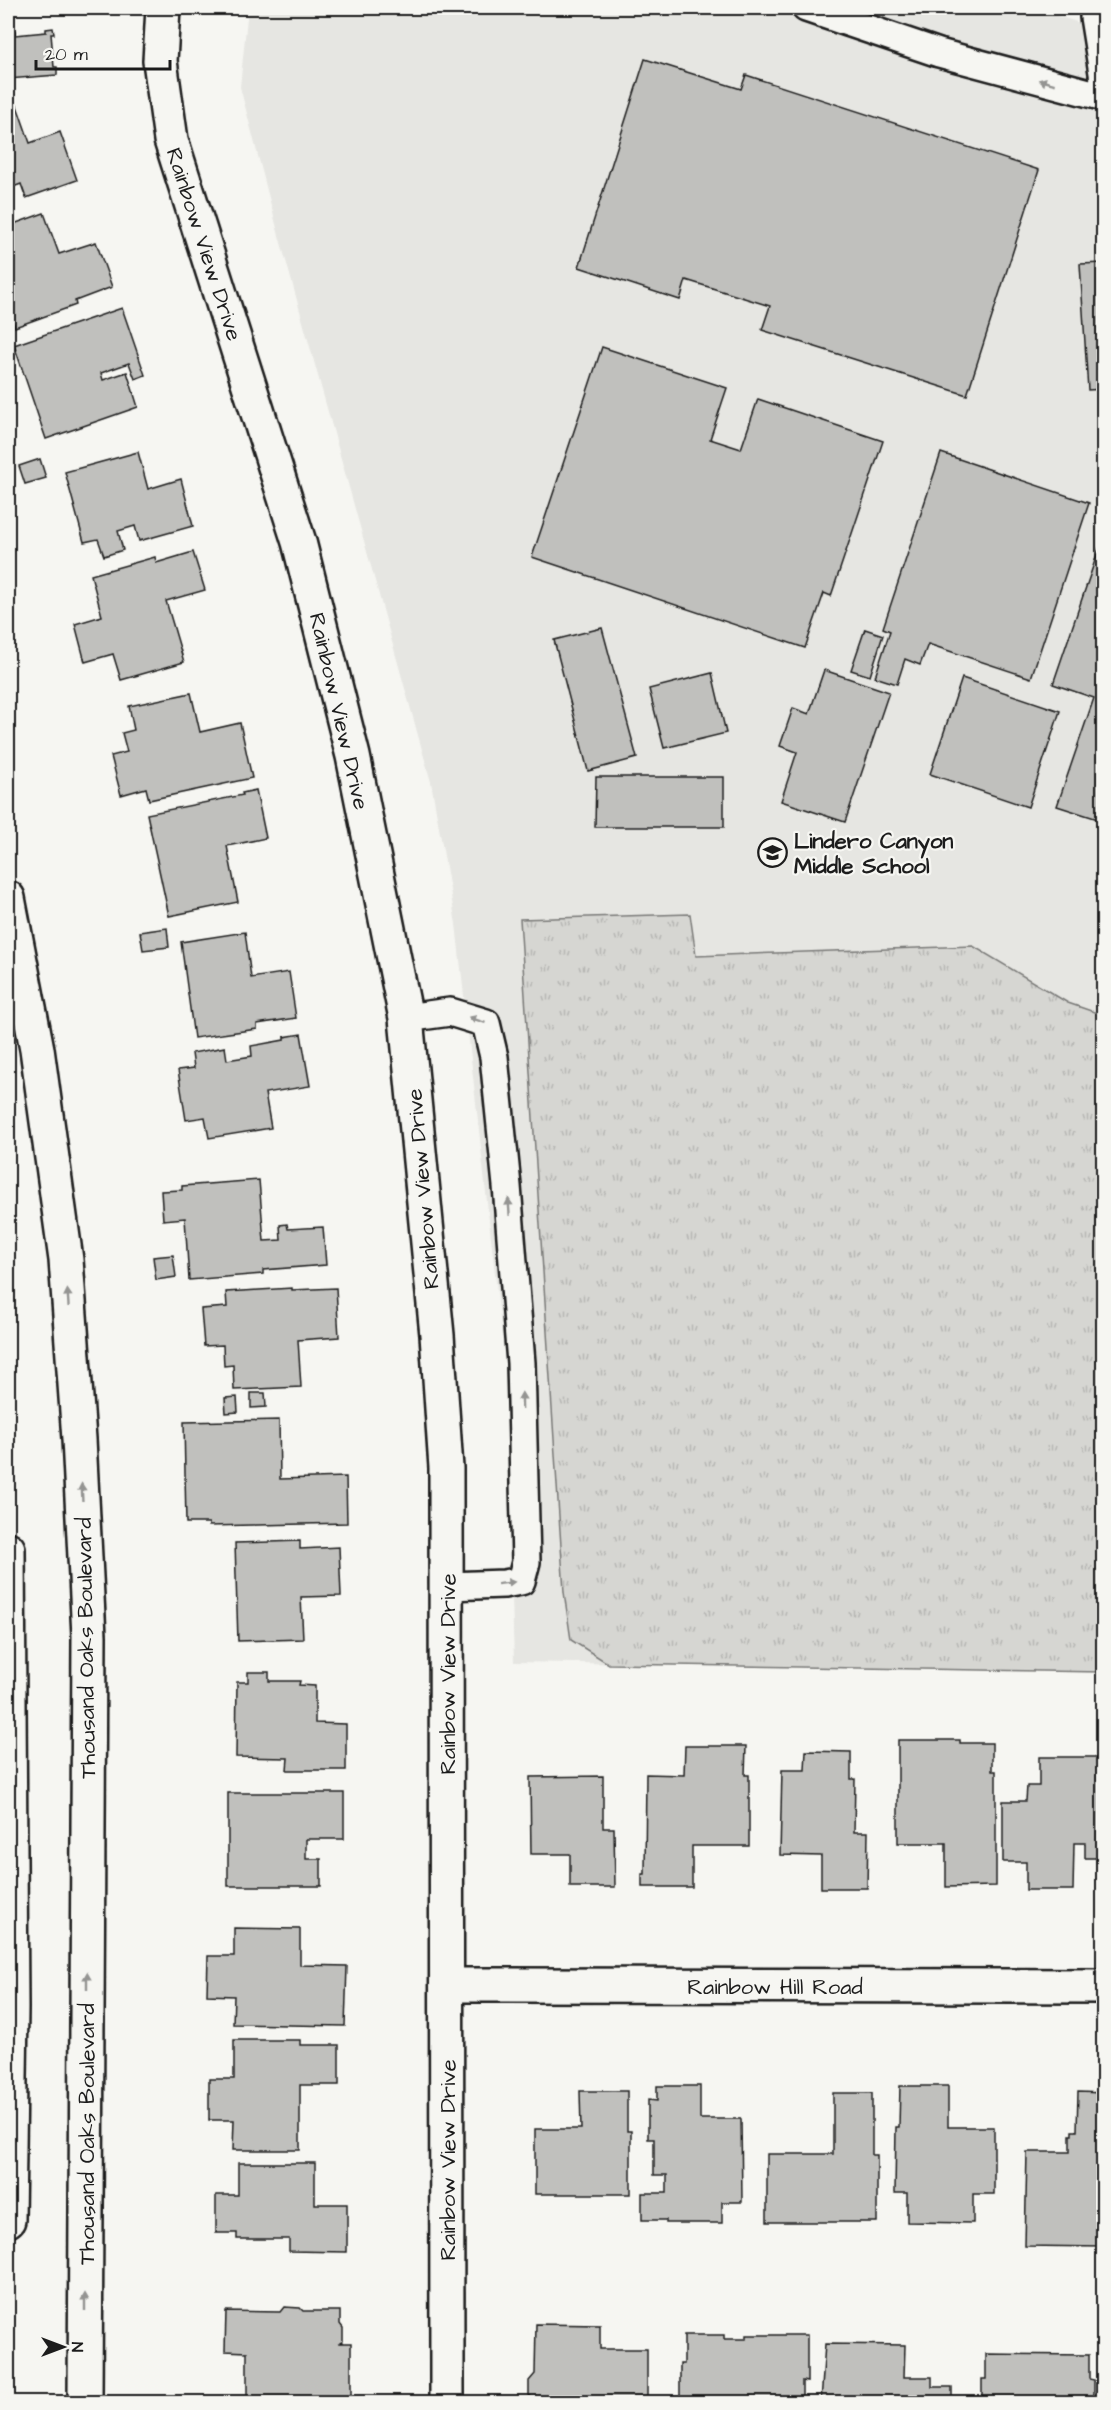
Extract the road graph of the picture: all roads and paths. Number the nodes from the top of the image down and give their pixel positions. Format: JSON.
{"nodes":[{"id":1,"x":163,"y":8,"type":"edge"},
{"id":2,"x":806,"y":8,"type":"edge"},
{"id":3,"x":1098,"y":8,"type":"edge"},
{"id":4,"x":1104,"y":79,"type":"edge"},
{"id":5,"x":1104,"y":97,"type":"edge"},
{"id":6,"x":8,"y":898,"type":"edge"},
{"id":7,"x":406,"y":1018,"type":"junction"},
{"id":8,"x":8,"y":1549,"type":"edge"},
{"id":9,"x":448,"y":1586,"type":"junction"},
{"id":10,"x":447,"y":1985,"type":"junction"},
{"id":11,"x":1104,"y":1986,"type":"edge"},
{"id":12,"x":9,"y":2008,"type":"edge"},
{"id":13,"x":8,"y":2220,"type":"edge"},
{"id":14,"x":85,"y":2403,"type":"edge"},
{"id":15,"x":447,"y":2403,"type":"edge"}],
"edges":[{"from":1,"to":7,"type":"street","name":"Rainbow View Drive"},
{"from":5,"to":2,"type":"lane","one_way":true},
{"from":3,"to":4,"type":"lane"},
{"from":14,"to":6,"type":"street","name":"Thousand Oaks Boulevard","one_way":true},
{"from":7,"to":9,"type":"street","name":"Rainbow View Drive"},
{"from":9,"to":7,"type":"lane","one_way":true},
{"from":8,"to":12,"type":"street"},
{"from":9,"to":10,"type":"street","name":"Rainbow View Drive"},
{"from":10,"to":11,"type":"street","name":"Rainbow Hill Road"},
{"from":10,"to":15,"type":"street","name":"Rainbow View Drive"},
{"from":12,"to":13,"type":"street"}]}
